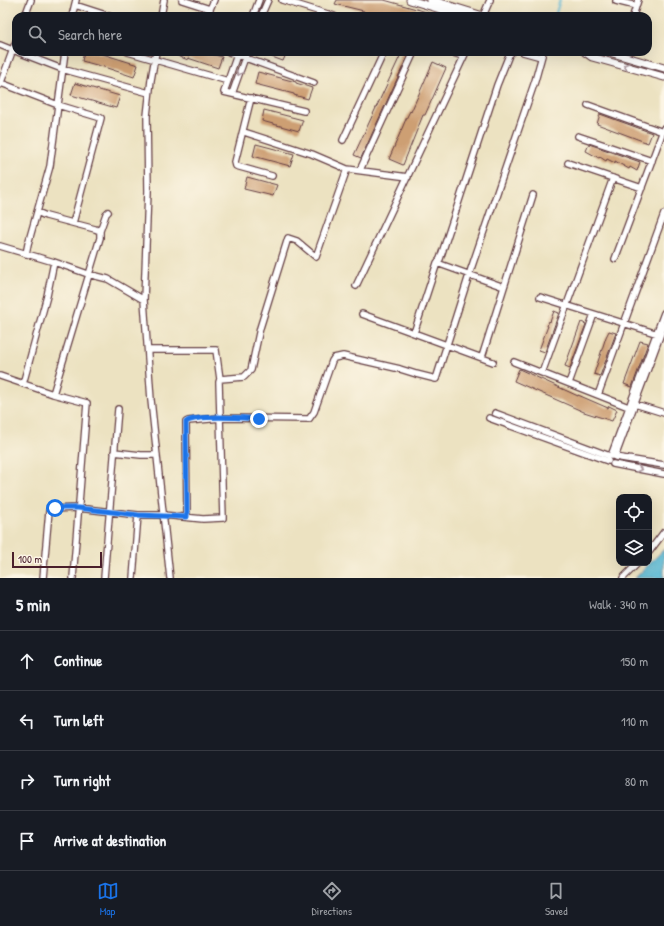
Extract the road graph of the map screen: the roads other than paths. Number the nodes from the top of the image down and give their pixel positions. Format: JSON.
{"nodes":[{"id":1,"x":31,"y":0,"type":"edge"},
{"id":2,"x":164,"y":0,"type":"edge"},
{"id":3,"x":182,"y":0,"type":"edge"},
{"id":4,"x":214,"y":0,"type":"edge"},
{"id":5,"x":259,"y":0,"type":"edge"},
{"id":6,"x":268,"y":0,"type":"edge"},
{"id":7,"x":282,"y":0,"type":"edge"},
{"id":8,"x":410,"y":0,"type":"edge"},
{"id":9,"x":431,"y":0,"type":"edge"},
{"id":10,"x":490,"y":0,"type":"edge"},
{"id":11,"x":616,"y":1,"type":"dead end"},
{"id":12,"x":75,"y":3,"type":"edge"},
{"id":13,"x":438,"y":3,"type":"edge"},
{"id":14,"x":637,"y":3,"type":"edge"},
{"id":15,"x":210,"y":9,"type":"junction"},
{"id":16,"x":26,"y":12,"type":"edge"},
{"id":17,"x":99,"y":12,"type":"edge"},
{"id":18,"x":162,"y":12,"type":"edge"},
{"id":19,"x":209,"y":12,"type":"edge"},
{"id":20,"x":254,"y":12,"type":"edge"},
{"id":21,"x":264,"y":12,"type":"edge"},
{"id":22,"x":321,"y":12,"type":"edge"},
{"id":23,"x":455,"y":12,"type":"edge"},
{"id":24,"x":469,"y":12,"type":"edge"},
{"id":25,"x":485,"y":12,"type":"edge"},
{"id":26,"x":0,"y":45,"type":"edge"},
{"id":27,"x":12,"y":50,"type":"edge"},
{"id":28,"x":14,"y":56,"type":"edge"},
{"id":29,"x":29,"y":56,"type":"edge"},
{"id":30,"x":64,"y":56,"type":"edge"},
{"id":31,"x":143,"y":56,"type":"edge"},
{"id":32,"x":155,"y":56,"type":"edge"},
{"id":33,"x":237,"y":56,"type":"edge"},
{"id":34,"x":246,"y":56,"type":"edge"},
{"id":35,"x":248,"y":56,"type":"edge"},
{"id":36,"x":382,"y":56,"type":"edge"},
{"id":37,"x":412,"y":56,"type":"edge"},
{"id":38,"x":463,"y":56,"type":"edge"},
{"id":39,"x":509,"y":56,"type":"edge"},
{"id":40,"x":541,"y":56,"type":"edge"},
{"id":41,"x":591,"y":56,"type":"edge"},
{"id":42,"x":623,"y":56,"type":"edge"},
{"id":43,"x":155,"y":59,"type":"junction"},
{"id":44,"x":664,"y":68,"type":"edge"},
{"id":45,"x":62,"y":69,"type":"junction"},
{"id":46,"x":664,"y":77,"type":"edge"},
{"id":47,"x":228,"y":82,"type":"junction"},
{"id":48,"x":314,"y":83,"type":"dead end"},
{"id":49,"x":0,"y":84,"type":"edge"},
{"id":50,"x":149,"y":93,"type":"junction"},
{"id":51,"x":232,"y":94,"type":"junction"},
{"id":52,"x":252,"y":98,"type":"junction"},
{"id":53,"x":58,"y":105,"type":"junction"},
{"id":54,"x":588,"y":105,"type":"dead end"},
{"id":55,"x":304,"y":111,"type":"dead end"},
{"id":56,"x":663,"y":130,"type":"edge"},
{"id":57,"x":244,"y":132,"type":"junction"},
{"id":58,"x":578,"y":136,"type":"dead end"},
{"id":59,"x":343,"y":140,"type":"dead end"},
{"id":60,"x":652,"y":162,"type":"junction"},
{"id":61,"x":568,"y":163,"type":"dead end"},
{"id":62,"x":347,"y":169,"type":"junction"},
{"id":63,"x":360,"y":170,"type":"junction"},
{"id":64,"x":272,"y":176,"type":"dead end"},
{"id":65,"x":408,"y":177,"type":"junction"},
{"id":66,"x":613,"y":178,"type":"junction"},
{"id":67,"x":642,"y":188,"type":"junction"},
{"id":68,"x":533,"y":195,"type":"dead end"},
{"id":69,"x":38,"y":212,"type":"junction"},
{"id":70,"x":108,"y":212,"type":"dead end"},
{"id":71,"x":664,"y":214,"type":"edge"},
{"id":72,"x":73,"y":223,"type":"junction"},
{"id":73,"x":100,"y":231,"type":"junction"},
{"id":74,"x":0,"y":246,"type":"edge"},
{"id":75,"x":26,"y":254,"type":"junction"},
{"id":76,"x":615,"y":259,"type":"dead end"},
{"id":77,"x":54,"y":262,"type":"junction"},
{"id":78,"x":437,"y":263,"type":"junction"},
{"id":79,"x":88,"y":274,"type":"junction"},
{"id":80,"x":469,"y":275,"type":"junction"},
{"id":81,"x":356,"y":286,"type":"dead end"},
{"id":82,"x":504,"y":287,"type":"junction"},
{"id":83,"x":540,"y":297,"type":"dead end"},
{"id":84,"x":144,"y":300,"type":"junction"},
{"id":85,"x":568,"y":305,"type":"junction"},
{"id":86,"x":664,"y":313,"type":"edge"},
{"id":87,"x":362,"y":314,"type":"dead end"},
{"id":88,"x":594,"y":314,"type":"junction"},
{"id":89,"x":624,"y":323,"type":"junction"},
{"id":90,"x":664,"y":326,"type":"edge"},
{"id":91,"x":414,"y":333,"type":"junction"},
{"id":92,"x":659,"y":334,"type":"junction"},
{"id":93,"x":446,"y":345,"type":"junction"},
{"id":94,"x":148,"y":350,"type":"junction"},
{"id":95,"x":482,"y":358,"type":"junction"},
{"id":96,"x":493,"y":362,"type":"dead end"},
{"id":97,"x":514,"y":362,"type":"dead end"},
{"id":98,"x":542,"y":373,"type":"junction"},
{"id":99,"x":0,"y":376,"type":"edge"},
{"id":100,"x":220,"y":378,"type":"junction"},
{"id":101,"x":569,"y":383,"type":"junction"},
{"id":102,"x":23,"y":384,"type":"junction"},
{"id":103,"x":53,"y":394,"type":"junction"},
{"id":104,"x":598,"y":395,"type":"junction"},
{"id":105,"x":632,"y":407,"type":"junction"},
{"id":106,"x":118,"y":409,"type":"dead end"},
{"id":107,"x":495,"y":413,"type":"dead end"},
{"id":108,"x":664,"y":413,"type":"edge"},
{"id":109,"x":221,"y":418,"type":"junction"},
{"id":110,"x":489,"y":418,"type":"dead end"},
{"id":111,"x":114,"y":452,"type":"junction"},
{"id":112,"x":157,"y":455,"type":"junction"},
{"id":113,"x":611,"y":457,"type":"junction"},
{"id":114,"x":664,"y":465,"type":"edge"},
{"id":115,"x":664,"y":474,"type":"edge"},
{"id":116,"x":78,"y":508,"type":"junction"},
{"id":117,"x":109,"y":511,"type":"junction"},
{"id":118,"x":138,"y":515,"type":"junction"},
{"id":119,"x":163,"y":515,"type":"junction"},
{"id":120,"x":187,"y":517,"type":"junction"},
{"id":121,"x":664,"y":532,"type":"edge"},
{"id":122,"x":652,"y":548,"type":"edge"},
{"id":123,"x":635,"y":566,"type":"edge"},
{"id":124,"x":43,"y":578,"type":"edge"},
{"id":125,"x":73,"y":578,"type":"edge"},
{"id":126,"x":104,"y":578,"type":"edge"},
{"id":127,"x":133,"y":578,"type":"edge"},
{"id":128,"x":170,"y":578,"type":"edge"},
{"id":129,"x":623,"y":578,"type":"edge"}],
"edges":[{"from":1,"to":16,"type":"street"},
{"from":2,"to":18,"type":"street"},
{"from":3,"to":15,"type":"street"},
{"from":4,"to":15,"type":"street"},
{"from":5,"to":20,"type":"street"},
{"from":6,"to":21,"type":"street"},
{"from":7,"to":22,"type":"street"},
{"from":8,"to":13,"type":"street"},
{"from":9,"to":13,"type":"street"},
{"from":10,"to":25,"type":"street"},
{"from":11,"to":14,"type":"street"},
{"from":12,"to":17,"type":"street"},
{"from":13,"to":23,"type":"street"},
{"from":13,"to":24,"type":"street"},
{"from":15,"to":19,"type":"street"},
{"from":26,"to":27,"type":"street"},
{"from":28,"to":49,"type":"street"},
{"from":29,"to":45,"type":"street"},
{"from":30,"to":45,"type":"street"},
{"from":31,"to":43,"type":"street"},
{"from":32,"to":43,"type":"street"},
{"from":33,"to":47,"type":"street"},
{"from":34,"to":51,"type":"street","one_way":true},
{"from":35,"to":48,"type":"street"},
{"from":36,"to":59,"type":"street"},
{"from":37,"to":63,"type":"street"},
{"from":38,"to":65,"type":"street"},
{"from":39,"to":78,"type":"street"},
{"from":40,"to":80,"type":"street"},
{"from":46,"to":41,"type":"street","one_way":true},
{"from":42,"to":44,"type":"street"},
{"from":43,"to":47,"type":"street"},
{"from":43,"to":50,"type":"street"},
{"from":45,"to":50,"type":"street"},
{"from":45,"to":53,"type":"street"},
{"from":47,"to":51,"type":"street"},
{"from":49,"to":53,"type":"street"},
{"from":50,"to":84,"type":"street"},
{"from":51,"to":52,"type":"street"},
{"from":52,"to":55,"type":"street"},
{"from":52,"to":57,"type":"street"},
{"from":53,"to":69,"type":"street"},
{"from":53,"to":72,"type":"street"},
{"from":54,"to":56,"type":"street"},
{"from":56,"to":60,"type":"street"},
{"from":57,"to":62,"type":"street"},
{"from":57,"to":64,"type":"street"},
{"from":58,"to":60,"type":"street"},
{"from":60,"to":67,"type":"street"},
{"from":61,"to":66,"type":"street"},
{"from":62,"to":63,"type":"street"},
{"from":62,"to":100,"type":"street"},
{"from":63,"to":65,"type":"street"},
{"from":65,"to":81,"type":"street"},
{"from":66,"to":67,"type":"street"},
{"from":66,"to":85,"type":"street"},
{"from":67,"to":76,"type":"street"},
{"from":68,"to":82,"type":"street"},
{"from":69,"to":72,"type":"street"},
{"from":69,"to":75,"type":"street"},
{"from":70,"to":73,"type":"street"},
{"from":71,"to":89,"type":"street"},
{"from":72,"to":73,"type":"street"},
{"from":73,"to":79,"type":"street"},
{"from":74,"to":75,"type":"street"},
{"from":75,"to":77,"type":"street"},
{"from":77,"to":79,"type":"street"},
{"from":77,"to":102,"type":"street"},
{"from":78,"to":80,"type":"street"},
{"from":78,"to":91,"type":"street"},
{"from":79,"to":84,"type":"street"},
{"from":79,"to":103,"type":"street"},
{"from":80,"to":82,"type":"street"},
{"from":80,"to":93,"type":"street"},
{"from":82,"to":95,"type":"street"},
{"from":83,"to":85,"type":"street"},
{"from":84,"to":94,"type":"street"},
{"from":85,"to":88,"type":"street"},
{"from":85,"to":98,"type":"street"},
{"from":86,"to":92,"type":"street"},
{"from":87,"to":91,"type":"street"},
{"from":88,"to":89,"type":"street"},
{"from":88,"to":101,"type":"street"},
{"from":89,"to":92,"type":"street"},
{"from":89,"to":104,"type":"street"},
{"from":90,"to":92,"type":"street"},
{"from":91,"to":93,"type":"street"},
{"from":92,"to":105,"type":"street"},
{"from":93,"to":95,"type":"street"},
{"from":93,"to":109,"type":"street"},
{"from":94,"to":100,"type":"street"},
{"from":94,"to":112,"type":"street"},
{"from":95,"to":96,"type":"street"},
{"from":97,"to":98,"type":"street"},
{"from":98,"to":101,"type":"street"},
{"from":99,"to":102,"type":"street"},
{"from":100,"to":109,"type":"street"},
{"from":101,"to":104,"type":"street"},
{"from":102,"to":103,"type":"street"},
{"from":103,"to":116,"type":"street"},
{"from":104,"to":105,"type":"street"},
{"from":105,"to":108,"type":"street"},
{"from":105,"to":113,"type":"street"},
{"from":106,"to":111,"type":"street"},
{"from":107,"to":113,"type":"street"},
{"from":109,"to":120,"type":"street"},
{"from":109,"to":120,"type":"street"},
{"from":110,"to":113,"type":"street"},
{"from":111,"to":112,"type":"street"},
{"from":111,"to":117,"type":"street"},
{"from":112,"to":119,"type":"street"},
{"from":113,"to":114,"type":"street"},
{"from":113,"to":115,"type":"street","one_way":true},
{"from":116,"to":117,"type":"street"},
{"from":116,"to":124,"type":"street"},
{"from":116,"to":125,"type":"street"},
{"from":117,"to":118,"type":"street"},
{"from":117,"to":126,"type":"street"},
{"from":118,"to":119,"type":"street"},
{"from":118,"to":127,"type":"street"},
{"from":119,"to":120,"type":"street"},
{"from":119,"to":128,"type":"street"},
{"from":121,"to":122,"type":"street"},
{"from":123,"to":129,"type":"street"}]}
